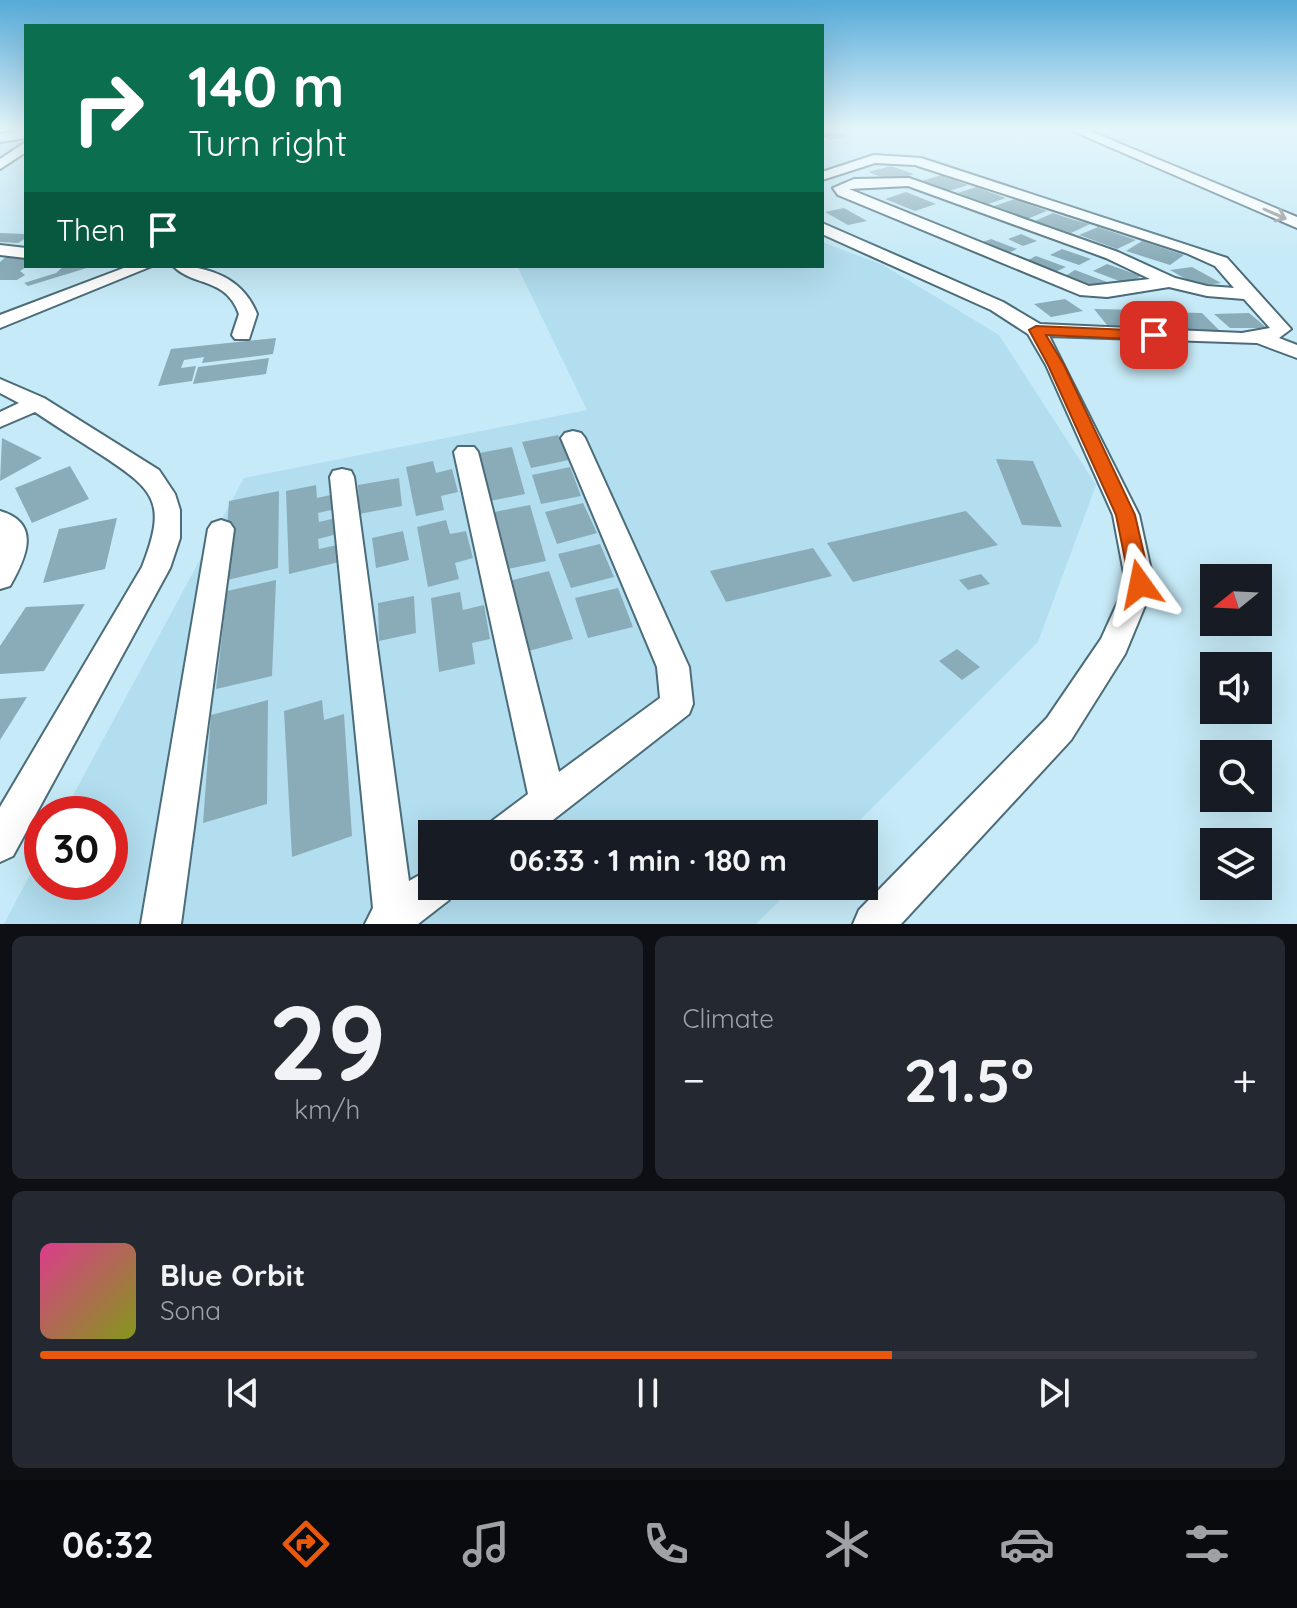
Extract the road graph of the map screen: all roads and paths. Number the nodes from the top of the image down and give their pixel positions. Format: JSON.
{"nodes":[{"id":1,"x":950,"y":172,"type":"edge"},
{"id":2,"x":1176,"y":172,"type":"edge"},
{"id":3,"x":1297,"y":223,"type":"edge"},
{"id":4,"x":824,"y":229,"type":"edge"},
{"id":5,"x":0,"y":250,"type":"edge"},
{"id":6,"x":24,"y":253,"type":"edge"},
{"id":7,"x":102,"y":268,"type":"edge"},
{"id":8,"x":139,"y":268,"type":"edge"},
{"id":9,"x":186,"y":268,"type":"edge"},
{"id":10,"x":1169,"y":282,"type":"junction"},
{"id":11,"x":1251,"y":294,"type":"junction"},
{"id":12,"x":0,"y":307,"type":"edge"},
{"id":13,"x":0,"y":322,"type":"edge"},
{"id":14,"x":1036,"y":330,"type":"junction"},
{"id":15,"x":242,"y":335,"type":"dead end"},
{"id":16,"x":1258,"y":337,"type":"junction"},
{"id":17,"x":1297,"y":352,"type":"edge"},
{"id":18,"x":0,"y":385,"type":"edge"},
{"id":19,"x":36,"y":403,"type":"junction"},
{"id":20,"x":0,"y":420,"type":"edge"},
{"id":21,"x":573,"y":438,"type":"dead end"},
{"id":22,"x":466,"y":452,"type":"dead end"},
{"id":23,"x":342,"y":477,"type":"dead end"},
{"id":24,"x":0,"y":520,"type":"edge"},
{"id":25,"x":221,"y":529,"type":"dead end"},
{"id":26,"x":0,"y":579,"type":"edge"},
{"id":27,"x":548,"y":801,"type":"junction"},
{"id":28,"x":523,"y":820,"type":"edge"},
{"id":29,"x":0,"y":843,"type":"edge"},
{"id":30,"x":418,"y":899,"type":"edge"},
{"id":31,"x":389,"y":920,"type":"edge"},
{"id":32,"x":161,"y":924,"type":"edge"},
{"id":33,"x":873,"y":924,"type":"edge"}],
"edges":[{"from":1,"to":11,"type":"street"},
{"from":2,"to":3,"type":"street","one_way":true},
{"from":4,"to":14,"type":"street"},
{"from":5,"to":6,"type":"street"},
{"from":7,"to":12,"type":"street"},
{"from":8,"to":13,"type":"street"},
{"from":9,"to":15,"type":"street"},
{"from":10,"to":10,"type":"street"},
{"from":10,"to":11,"type":"street"},
{"from":11,"to":16,"type":"street"},
{"from":14,"to":16,"type":"street"},
{"from":14,"to":33,"type":"street"},
{"from":16,"to":17,"type":"street"},
{"from":18,"to":19,"type":"street"},
{"from":19,"to":20,"type":"street"},
{"from":19,"to":29,"type":"street"},
{"from":21,"to":27,"type":"street"},
{"from":22,"to":27,"type":"street"},
{"from":23,"to":31,"type":"street"},
{"from":24,"to":26,"type":"street"},
{"from":25,"to":32,"type":"street"},
{"from":27,"to":28,"type":"street"},
{"from":30,"to":31,"type":"street"}]}
